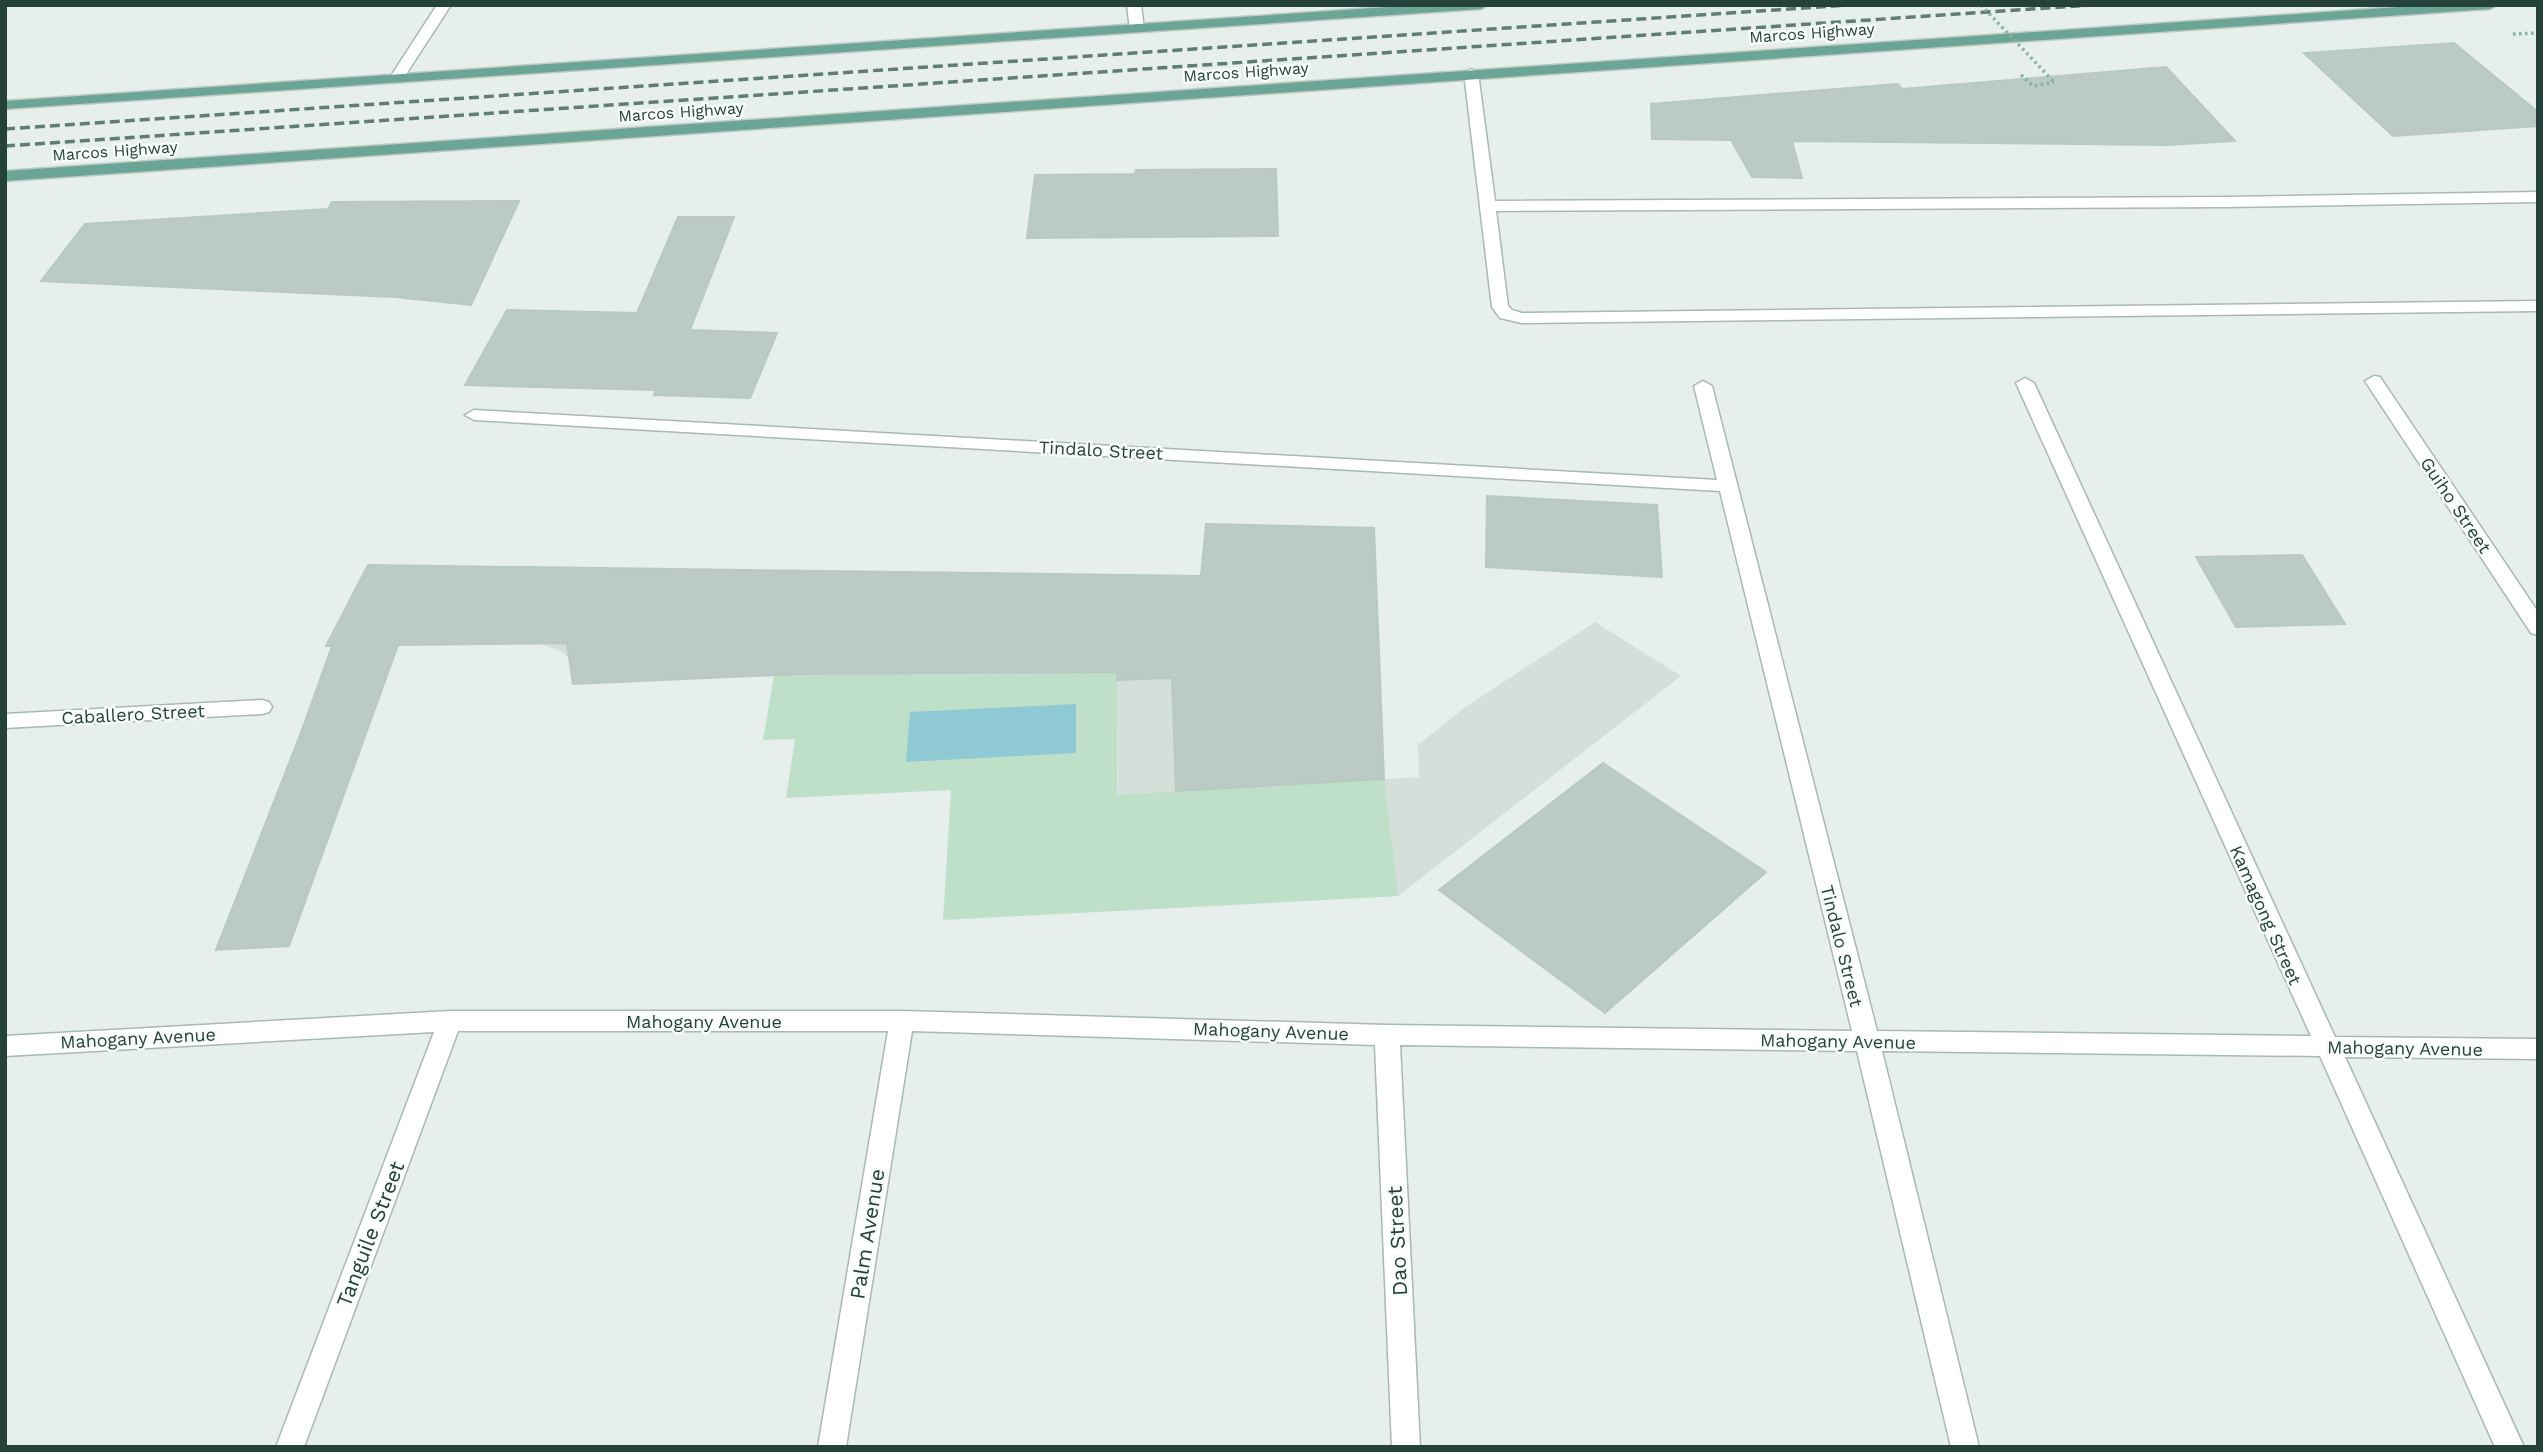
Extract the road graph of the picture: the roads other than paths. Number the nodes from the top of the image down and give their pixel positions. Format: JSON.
{"nodes":[{"id":1,"x":444,"y":5,"type":"edge"},
{"id":2,"x":1134,"y":5,"type":"edge"},
{"id":3,"x":1481,"y":5,"type":"edge"},
{"id":4,"x":2490,"y":5,"type":"edge"},
{"id":5,"x":1137,"y":29,"type":"junction"},
{"id":6,"x":1471,"y":73,"type":"junction"},
{"id":7,"x":396,"y":79,"type":"junction"},
{"id":8,"x":5,"y":105,"type":"edge"},
{"id":9,"x":5,"y":176,"type":"edge"},
{"id":10,"x":2538,"y":197,"type":"edge"},
{"id":11,"x":1489,"y":206,"type":"junction"},
{"id":12,"x":2538,"y":306,"type":"edge"},
{"id":13,"x":2374,"y":381,"type":"dead end"},
{"id":14,"x":2025,"y":383,"type":"dead end"},
{"id":15,"x":1703,"y":386,"type":"dead end"},
{"id":16,"x":474,"y":415,"type":"dead end"},
{"id":17,"x":1729,"y":486,"type":"junction"},
{"id":18,"x":2538,"y":628,"type":"edge"},
{"id":19,"x":262,"y":707,"type":"dead end"},
{"id":20,"x":5,"y":720,"type":"edge"},
{"id":21,"x":450,"y":1021,"type":"junction"},
{"id":22,"x":902,"y":1021,"type":"junction"},
{"id":23,"x":1387,"y":1035,"type":"junction"},
{"id":24,"x":1867,"y":1041,"type":"junction"},
{"id":25,"x":5,"y":1046,"type":"edge"},
{"id":26,"x":2325,"y":1047,"type":"junction"},
{"id":27,"x":2538,"y":1049,"type":"edge"},
{"id":28,"x":290,"y":1447,"type":"edge"},
{"id":29,"x":832,"y":1447,"type":"edge"},
{"id":30,"x":1406,"y":1447,"type":"edge"},
{"id":31,"x":1965,"y":1447,"type":"edge"},
{"id":32,"x":2510,"y":1447,"type":"edge"}],
"edges":[{"from":1,"to":7,"type":"street"},
{"from":2,"to":5,"type":"street"},
{"from":3,"to":5,"type":"main road"},
{"from":4,"to":6,"type":"main road","name":"Marcos Highway"},
{"from":5,"to":7,"type":"main road"},
{"from":6,"to":9,"type":"main road","name":"Marcos Highway"},
{"from":6,"to":11,"type":"street"},
{"from":7,"to":8,"type":"main road"},
{"from":10,"to":11,"type":"street"},
{"from":11,"to":12,"type":"street"},
{"from":13,"to":18,"type":"street","name":"Guiho Street"},
{"from":14,"to":26,"type":"street","name":"Kamagong Street"},
{"from":15,"to":17,"type":"street","name":"Tindalo Street"},
{"from":16,"to":17,"type":"street","name":"Tindalo Street"},
{"from":17,"to":24,"type":"street","name":"Tindalo Street"},
{"from":19,"to":20,"type":"street","name":"Caballero Street"},
{"from":21,"to":22,"type":"street","name":"Mahogany Avenue"},
{"from":21,"to":25,"type":"street","name":"Mahogany Avenue"},
{"from":21,"to":28,"type":"street","name":"Tanguile Street"},
{"from":22,"to":23,"type":"street","name":"Mahogany Avenue"},
{"from":22,"to":29,"type":"street","name":"Palm Avenue"},
{"from":23,"to":24,"type":"street","name":"Mahogany Avenue"},
{"from":23,"to":30,"type":"street","name":"Dao Street"},
{"from":24,"to":26,"type":"street","name":"Mahogany Avenue"},
{"from":24,"to":31,"type":"street","name":"Tindalo Street"},
{"from":26,"to":27,"type":"street","name":"Mahogany Avenue"},
{"from":26,"to":32,"type":"street","name":"Kamagong Street"}]}
